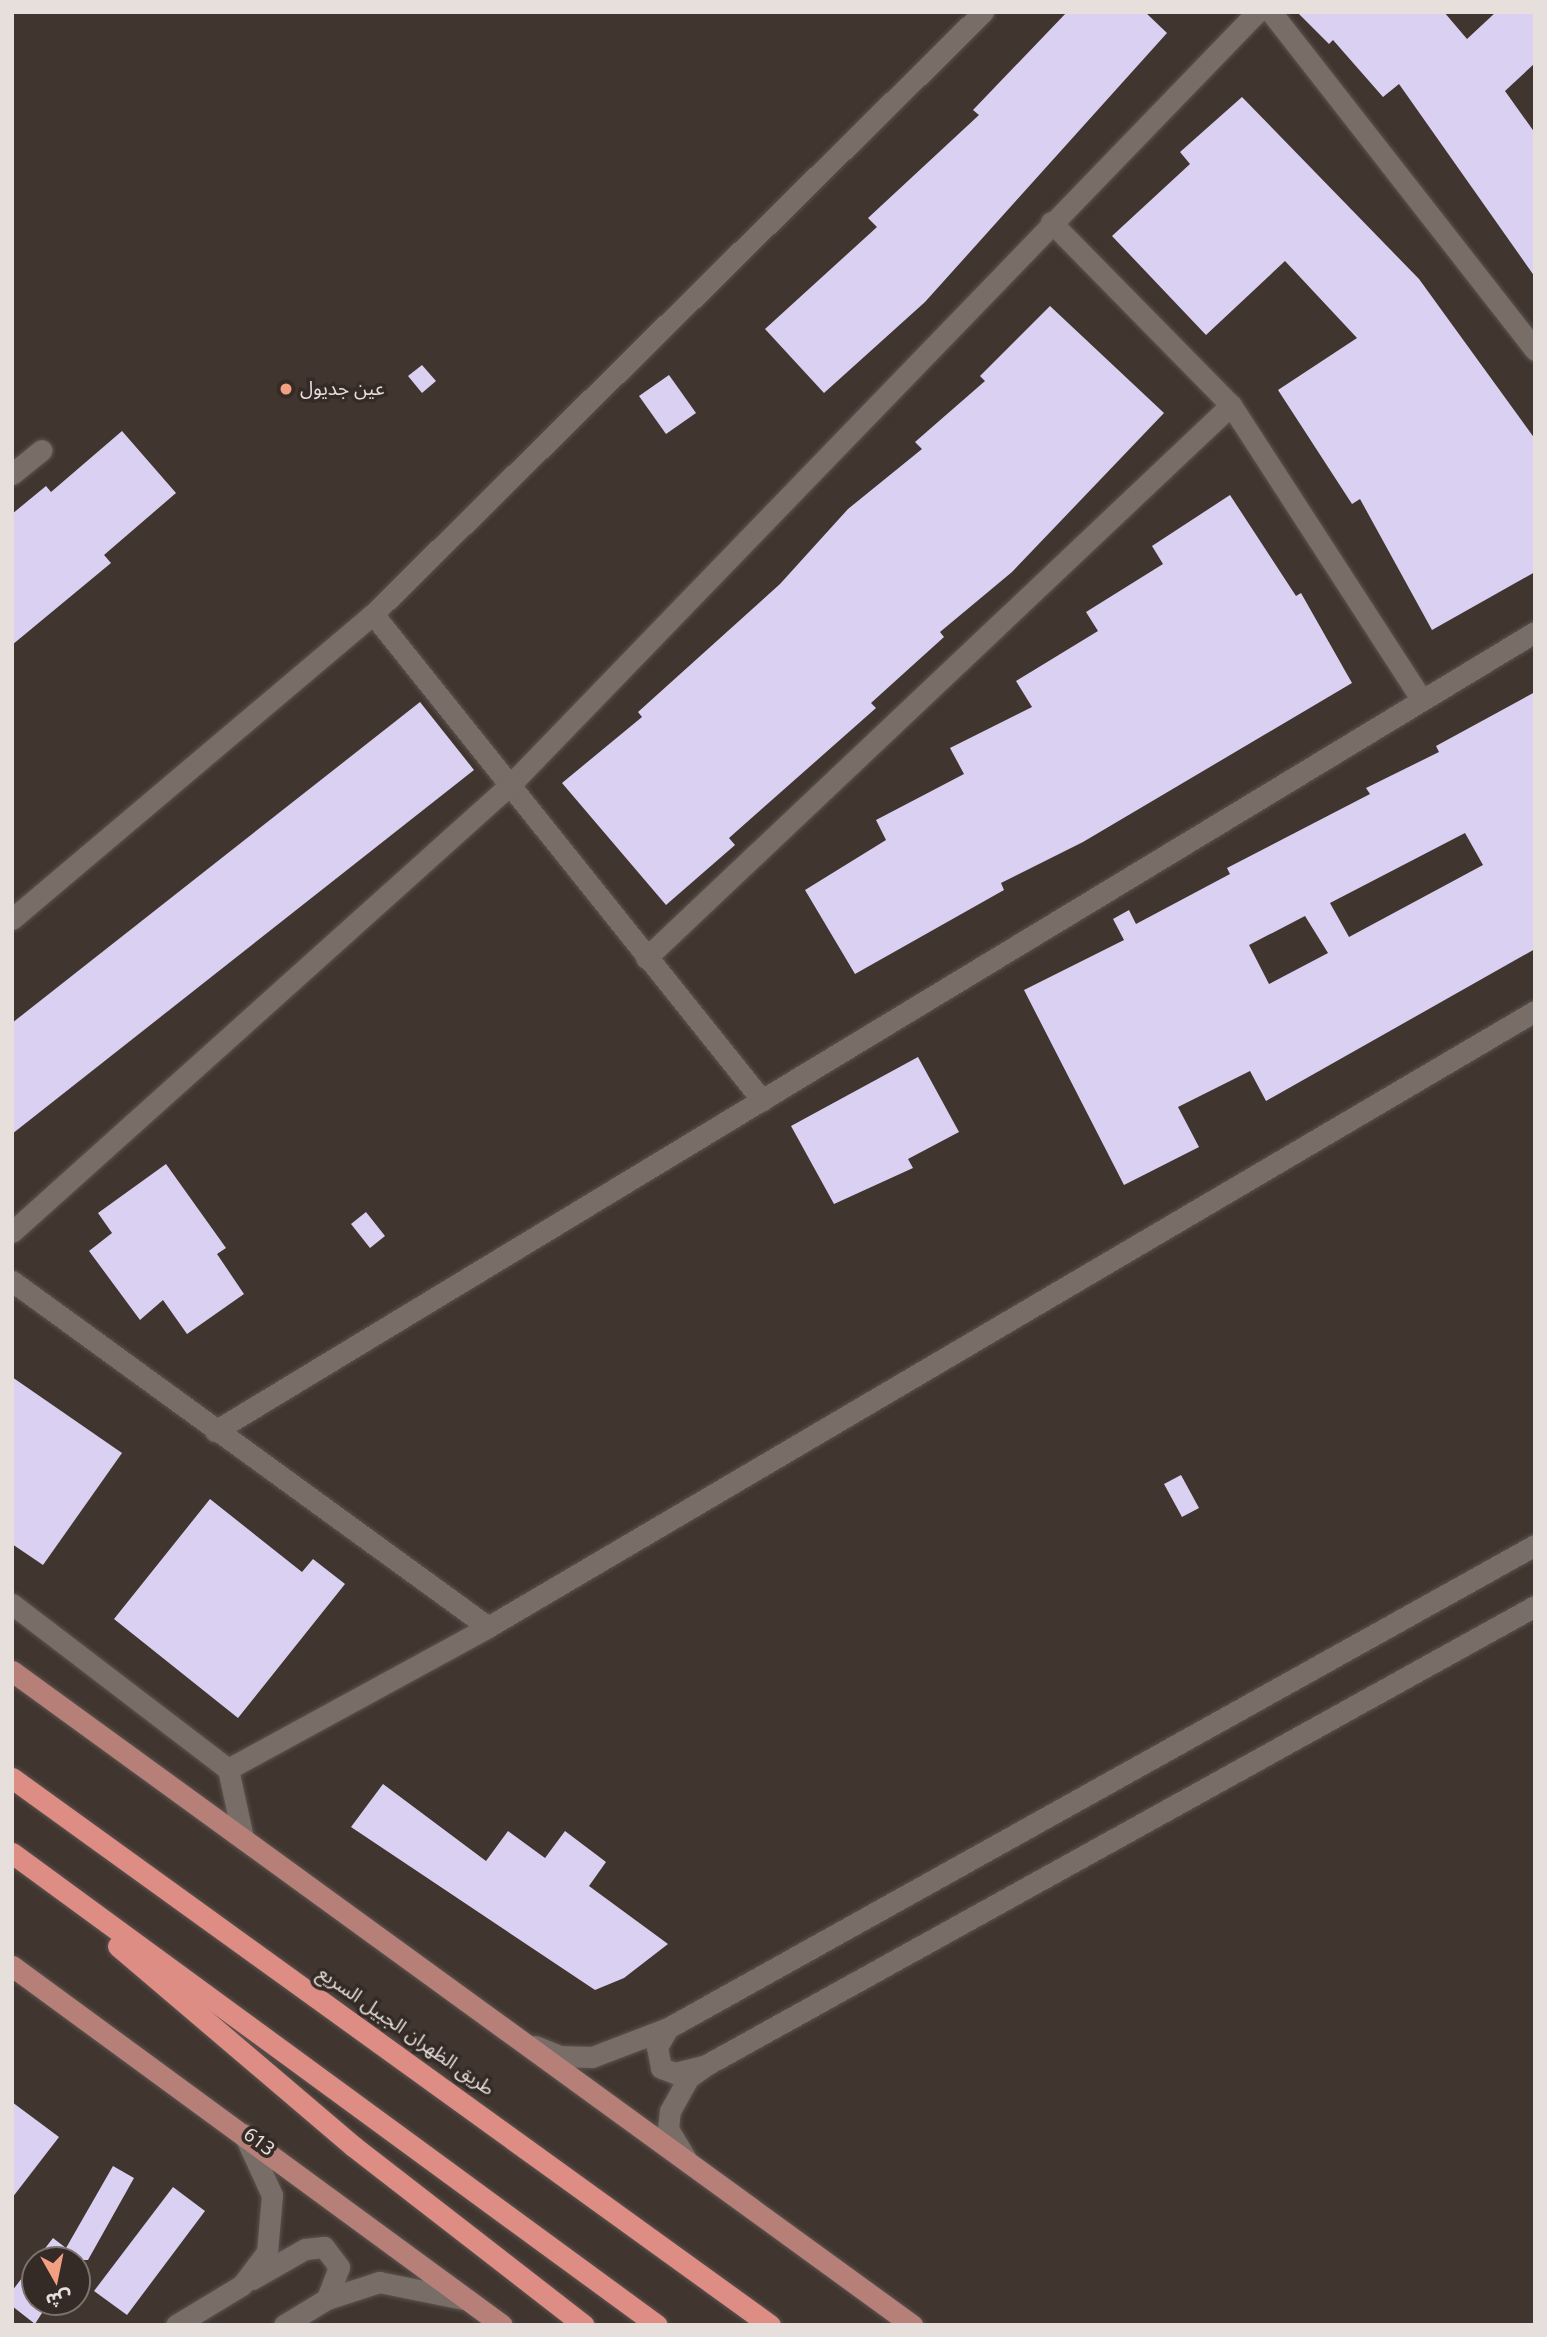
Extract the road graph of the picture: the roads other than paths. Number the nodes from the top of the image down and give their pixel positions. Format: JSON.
{"nodes":[{"id":1,"x":983,"y":12,"type":"edge"},
{"id":2,"x":1257,"y":12,"type":"edge"},
{"id":3,"x":1271,"y":12,"type":"edge"},
{"id":4,"x":1051,"y":222,"type":"junction"},
{"id":5,"x":1535,"y":350,"type":"edge"},
{"id":6,"x":1231,"y":405,"type":"junction"},
{"id":7,"x":42,"y":450,"type":"dead end"},
{"id":8,"x":12,"y":474,"type":"edge"},
{"id":9,"x":373,"y":614,"type":"junction"},
{"id":10,"x":1535,"y":632,"type":"edge"},
{"id":11,"x":1422,"y":700,"type":"junction"},
{"id":12,"x":512,"y":783,"type":"junction"},
{"id":13,"x":12,"y":919,"type":"edge"},
{"id":14,"x":646,"y":958,"type":"junction"},
{"id":15,"x":1535,"y":1011,"type":"edge"},
{"id":16,"x":762,"y":1100,"type":"junction"},
{"id":17,"x":12,"y":1232,"type":"edge"},
{"id":18,"x":12,"y":1281,"type":"edge"},
{"id":19,"x":215,"y":1431,"type":"junction"},
{"id":20,"x":1535,"y":1545,"type":"edge"},
{"id":21,"x":12,"y":1604,"type":"edge"},
{"id":22,"x":1535,"y":1606,"type":"edge"},
{"id":23,"x":488,"y":1627,"type":"junction"},
{"id":24,"x":12,"y":1671,"type":"edge"},
{"id":25,"x":228,"y":1769,"type":"junction"},
{"id":26,"x":12,"y":1778,"type":"edge"},
{"id":27,"x":243,"y":1838,"type":"junction"},
{"id":28,"x":12,"y":1855,"type":"edge"},
{"id":29,"x":12,"y":1966,"type":"edge"},
{"id":30,"x":668,"y":2028,"type":"junction"},
{"id":31,"x":513,"y":2037,"type":"junction"},
{"id":32,"x":708,"y":2064,"type":"junction"},
{"id":33,"x":242,"y":2129,"type":"junction"},
{"id":34,"x":694,"y":2169,"type":"junction"},
{"id":35,"x":242,"y":2285,"type":"junction"},
{"id":36,"x":327,"y":2299,"type":"junction"},
{"id":37,"x":468,"y":2300,"type":"junction"},
{"id":38,"x":176,"y":2325,"type":"edge"},
{"id":39,"x":284,"y":2325,"type":"edge"},
{"id":40,"x":502,"y":2325,"type":"edge"},
{"id":41,"x":584,"y":2325,"type":"edge"},
{"id":42,"x":657,"y":2325,"type":"edge"},
{"id":43,"x":769,"y":2325,"type":"edge"},
{"id":44,"x":912,"y":2325,"type":"edge"}],
"edges":[{"from":1,"to":9,"type":"street"},
{"from":2,"to":4,"type":"street"},
{"from":3,"to":5,"type":"street"},
{"from":4,"to":6,"type":"street"},
{"from":4,"to":12,"type":"street"},
{"from":6,"to":11,"type":"street"},
{"from":6,"to":14,"type":"street"},
{"from":7,"to":8,"type":"street"},
{"from":9,"to":12,"type":"street"},
{"from":9,"to":13,"type":"street"},
{"from":10,"to":11,"type":"street"},
{"from":11,"to":16,"type":"street"},
{"from":12,"to":14,"type":"street"},
{"from":12,"to":17,"type":"street"},
{"from":14,"to":16,"type":"street"},
{"from":15,"to":23,"type":"street"},
{"from":16,"to":19,"type":"street"},
{"from":18,"to":19,"type":"street"},
{"from":19,"to":23,"type":"street"},
{"from":20,"to":30,"type":"street"},
{"from":21,"to":25,"type":"street"},
{"from":22,"to":32,"type":"street"},
{"from":23,"to":25,"type":"street"},
{"from":24,"to":27,"type":"main road"},
{"from":25,"to":27,"type":"street"},
{"from":26,"to":43,"type":"highway","name":"طريق الظهران الجبيل السريع"},
{"from":27,"to":31,"type":"main road"},
{"from":28,"to":41,"type":"highway"},
{"from":28,"to":42,"type":"highway"},
{"from":29,"to":33,"type":"main road","name":"613"},
{"from":30,"to":31,"type":"street"},
{"from":30,"to":32,"type":"street"},
{"from":31,"to":34,"type":"main road"},
{"from":32,"to":34,"type":"street"},
{"from":33,"to":35,"type":"street"},
{"from":33,"to":37,"type":"main road","name":"613"},
{"from":34,"to":44,"type":"main road"},
{"from":35,"to":36,"type":"street"},
{"from":35,"to":38,"type":"street"},
{"from":36,"to":37,"type":"street"},
{"from":36,"to":39,"type":"street"},
{"from":37,"to":40,"type":"main road","name":"613"}]}
